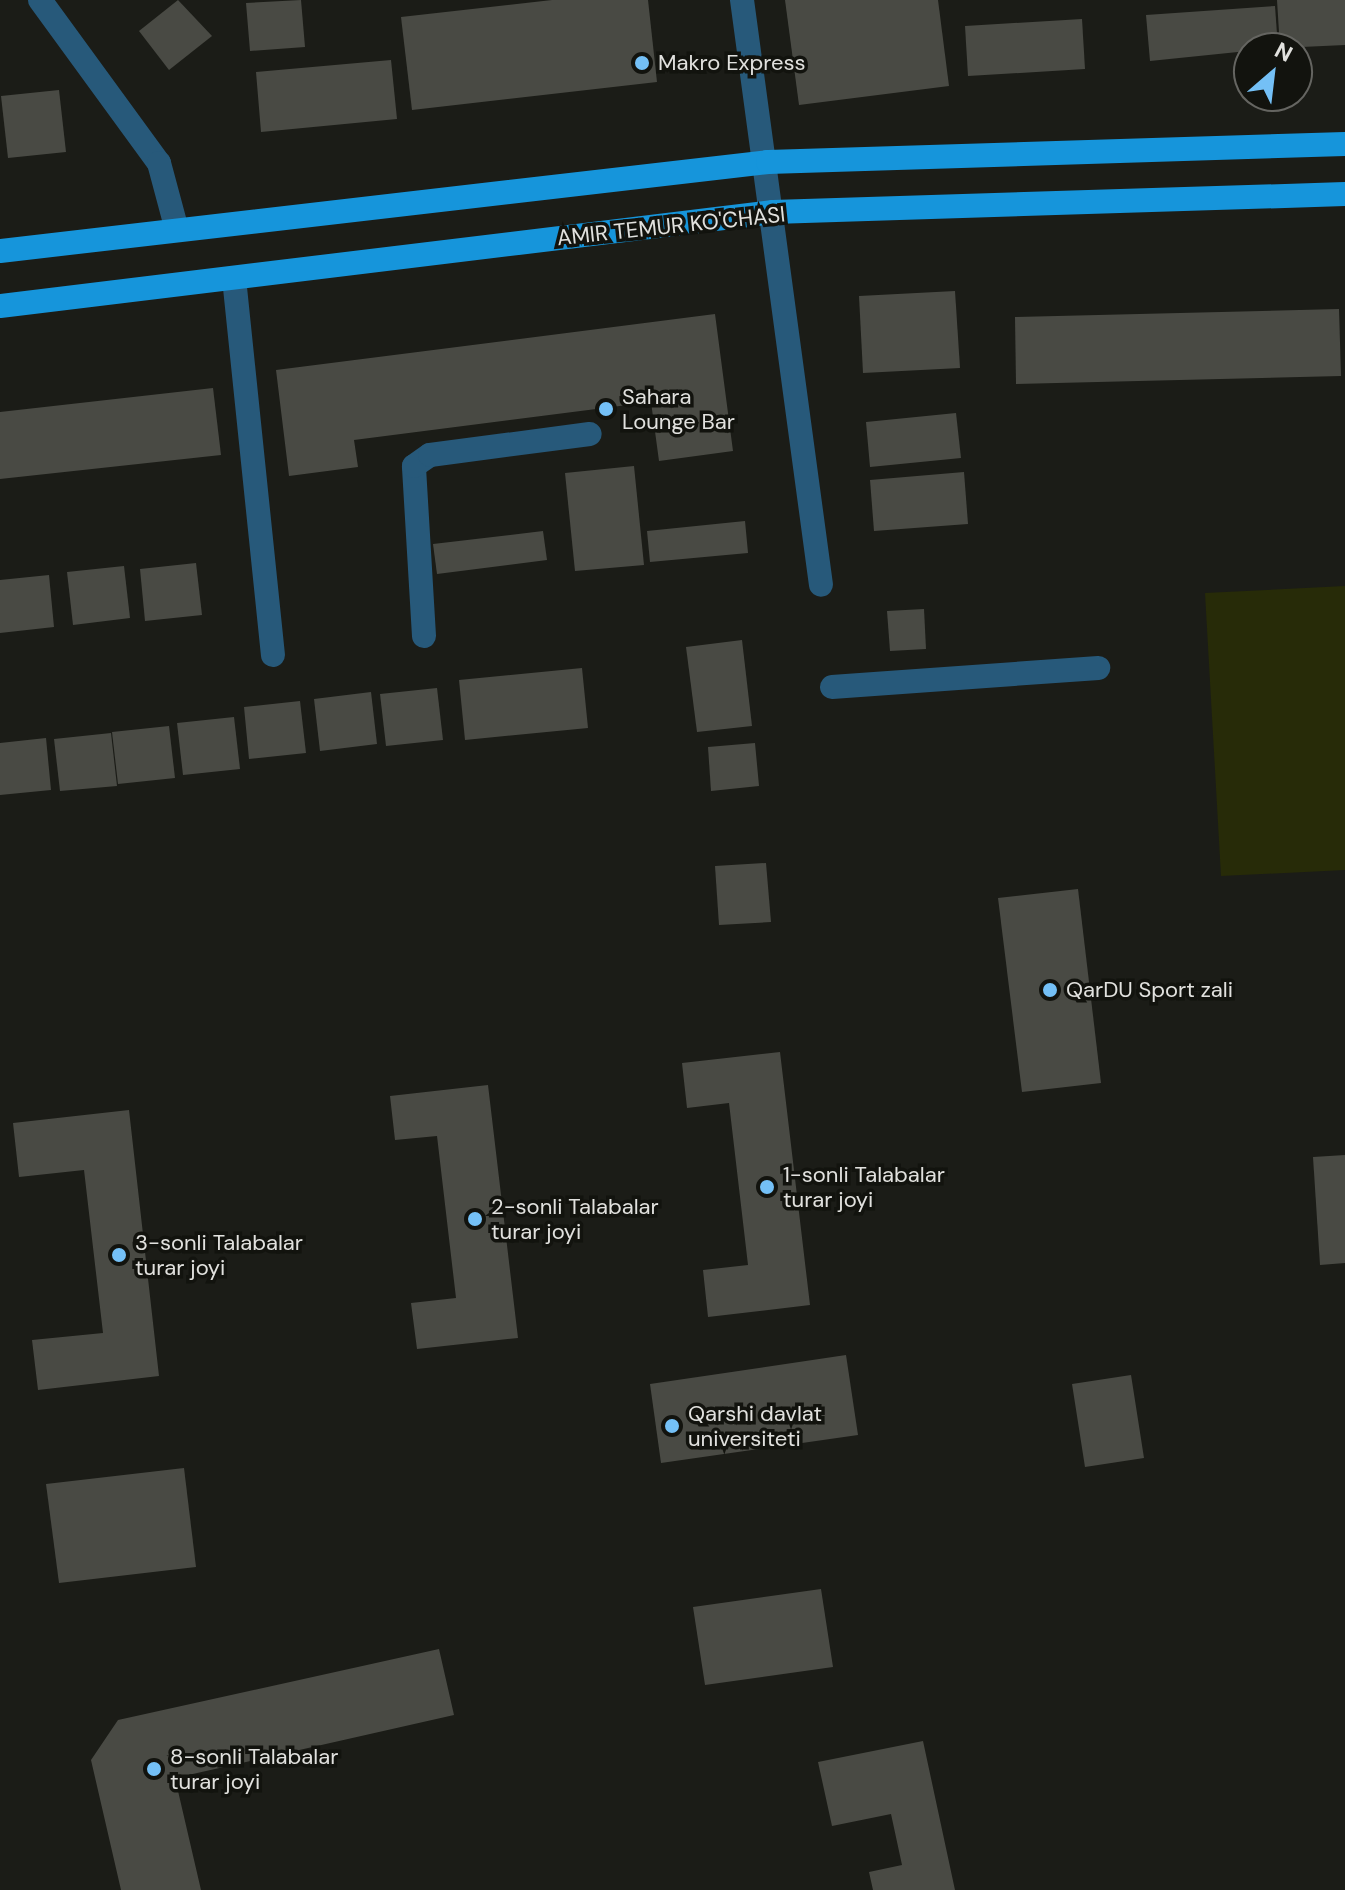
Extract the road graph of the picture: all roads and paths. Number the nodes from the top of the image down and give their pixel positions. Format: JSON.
{"nodes":[{"id":1,"x":40,"y":0,"type":"edge"},
{"id":2,"x":742,"y":0,"type":"edge"},
{"id":3,"x":1345,"y":144,"type":"edge"},
{"id":4,"x":768,"y":162,"type":"junction"},
{"id":5,"x":1345,"y":194,"type":"edge"},
{"id":6,"x":773,"y":212,"type":"junction"},
{"id":7,"x":177,"y":230,"type":"junction"},
{"id":8,"x":0,"y":251,"type":"edge"},
{"id":9,"x":234,"y":278,"type":"junction"},
{"id":10,"x":0,"y":306,"type":"edge"},
{"id":11,"x":590,"y":434,"type":"dead end"},
{"id":12,"x":821,"y":585,"type":"dead end"},
{"id":13,"x":424,"y":636,"type":"dead end"},
{"id":14,"x":273,"y":655,"type":"dead end"},
{"id":15,"x":1098,"y":668,"type":"dead end"},
{"id":16,"x":832,"y":687,"type":"dead end"}],
"edges":[{"from":1,"to":7,"type":"street"},
{"from":2,"to":4,"type":"street"},
{"from":3,"to":4,"type":"main road"},
{"from":4,"to":6,"type":"street"},
{"from":4,"to":7,"type":"main road"},
{"from":5,"to":6,"type":"main road","name":"AMIR TEMUR KO'CHASI"},
{"from":6,"to":9,"type":"main road","name":"AMIR TEMUR KO'CHASI"},
{"from":6,"to":12,"type":"street"},
{"from":7,"to":8,"type":"main road"},
{"from":9,"to":10,"type":"main road","name":"AMIR TEMUR KO'CHASI"},
{"from":9,"to":14,"type":"street"},
{"from":11,"to":13,"type":"street"},
{"from":15,"to":16,"type":"street"}]}
